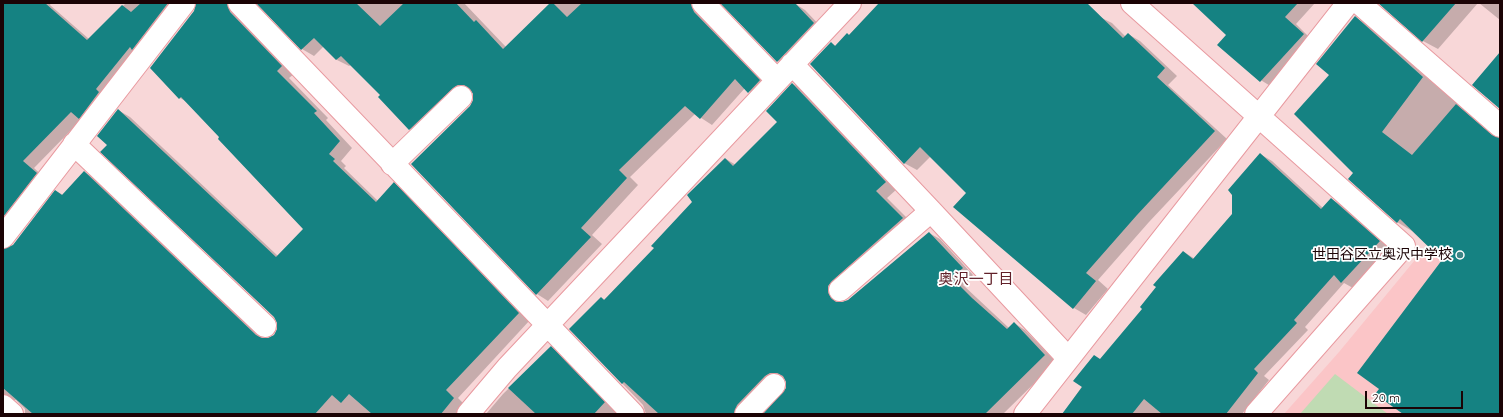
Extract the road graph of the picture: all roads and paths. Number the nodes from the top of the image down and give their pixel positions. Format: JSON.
{"nodes":[{"id":1,"x":184,"y":3,"type":"edge"},
{"id":2,"x":239,"y":3,"type":"edge"},
{"id":3,"x":703,"y":3,"type":"edge"},
{"id":4,"x":850,"y":3,"type":"edge"},
{"id":5,"x":1132,"y":3,"type":"edge"},
{"id":6,"x":1348,"y":3,"type":"edge"},
{"id":7,"x":1360,"y":3,"type":"edge"},
{"id":8,"x":792,"y":64,"type":"junction"},
{"id":9,"x":777,"y":80,"type":"junction"},
{"id":10,"x":461,"y":97,"type":"dead end"},
{"id":11,"x":1260,"y":116,"type":"junction"},
{"id":12,"x":1500,"y":126,"type":"edge"},
{"id":13,"x":74,"y":144,"type":"junction"},
{"id":14,"x":392,"y":164,"type":"junction"},
{"id":15,"x":932,"y":211,"type":"junction"},
{"id":16,"x":3,"y":238,"type":"edge"},
{"id":17,"x":840,"y":290,"type":"dead end"},
{"id":18,"x":547,"y":325,"type":"junction"},
{"id":19,"x":265,"y":326,"type":"dead end"},
{"id":20,"x":1068,"y":358,"type":"junction"},
{"id":21,"x":774,"y":385,"type":"dead end"},
{"id":22,"x":3,"y":406,"type":"edge"},
{"id":23,"x":12,"y":414,"type":"edge"},
{"id":24,"x":468,"y":414,"type":"edge"},
{"id":25,"x":633,"y":414,"type":"edge"},
{"id":26,"x":746,"y":414,"type":"edge"},
{"id":27,"x":1025,"y":414,"type":"edge"},
{"id":28,"x":1256,"y":414,"type":"edge"}],
"edges":[{"from":1,"to":13,"type":"street"},
{"from":2,"to":14,"type":"street"},
{"from":3,"to":9,"type":"street"},
{"from":4,"to":8,"type":"street"},
{"from":5,"to":11,"type":"street"},
{"from":6,"to":11,"type":"street"},
{"from":7,"to":12,"type":"street"},
{"from":8,"to":9,"type":"street"},
{"from":8,"to":15,"type":"street"},
{"from":9,"to":18,"type":"street"},
{"from":10,"to":14,"type":"street"},
{"from":11,"to":20,"type":"street"},
{"from":11,"to":28,"type":"street"},
{"from":13,"to":16,"type":"street"},
{"from":13,"to":19,"type":"street"},
{"from":14,"to":18,"type":"street"},
{"from":15,"to":17,"type":"street"},
{"from":15,"to":20,"type":"street"},
{"from":18,"to":24,"type":"street"},
{"from":18,"to":25,"type":"street"},
{"from":20,"to":27,"type":"street"},
{"from":21,"to":26,"type":"street"},
{"from":22,"to":23,"type":"street"}]}
